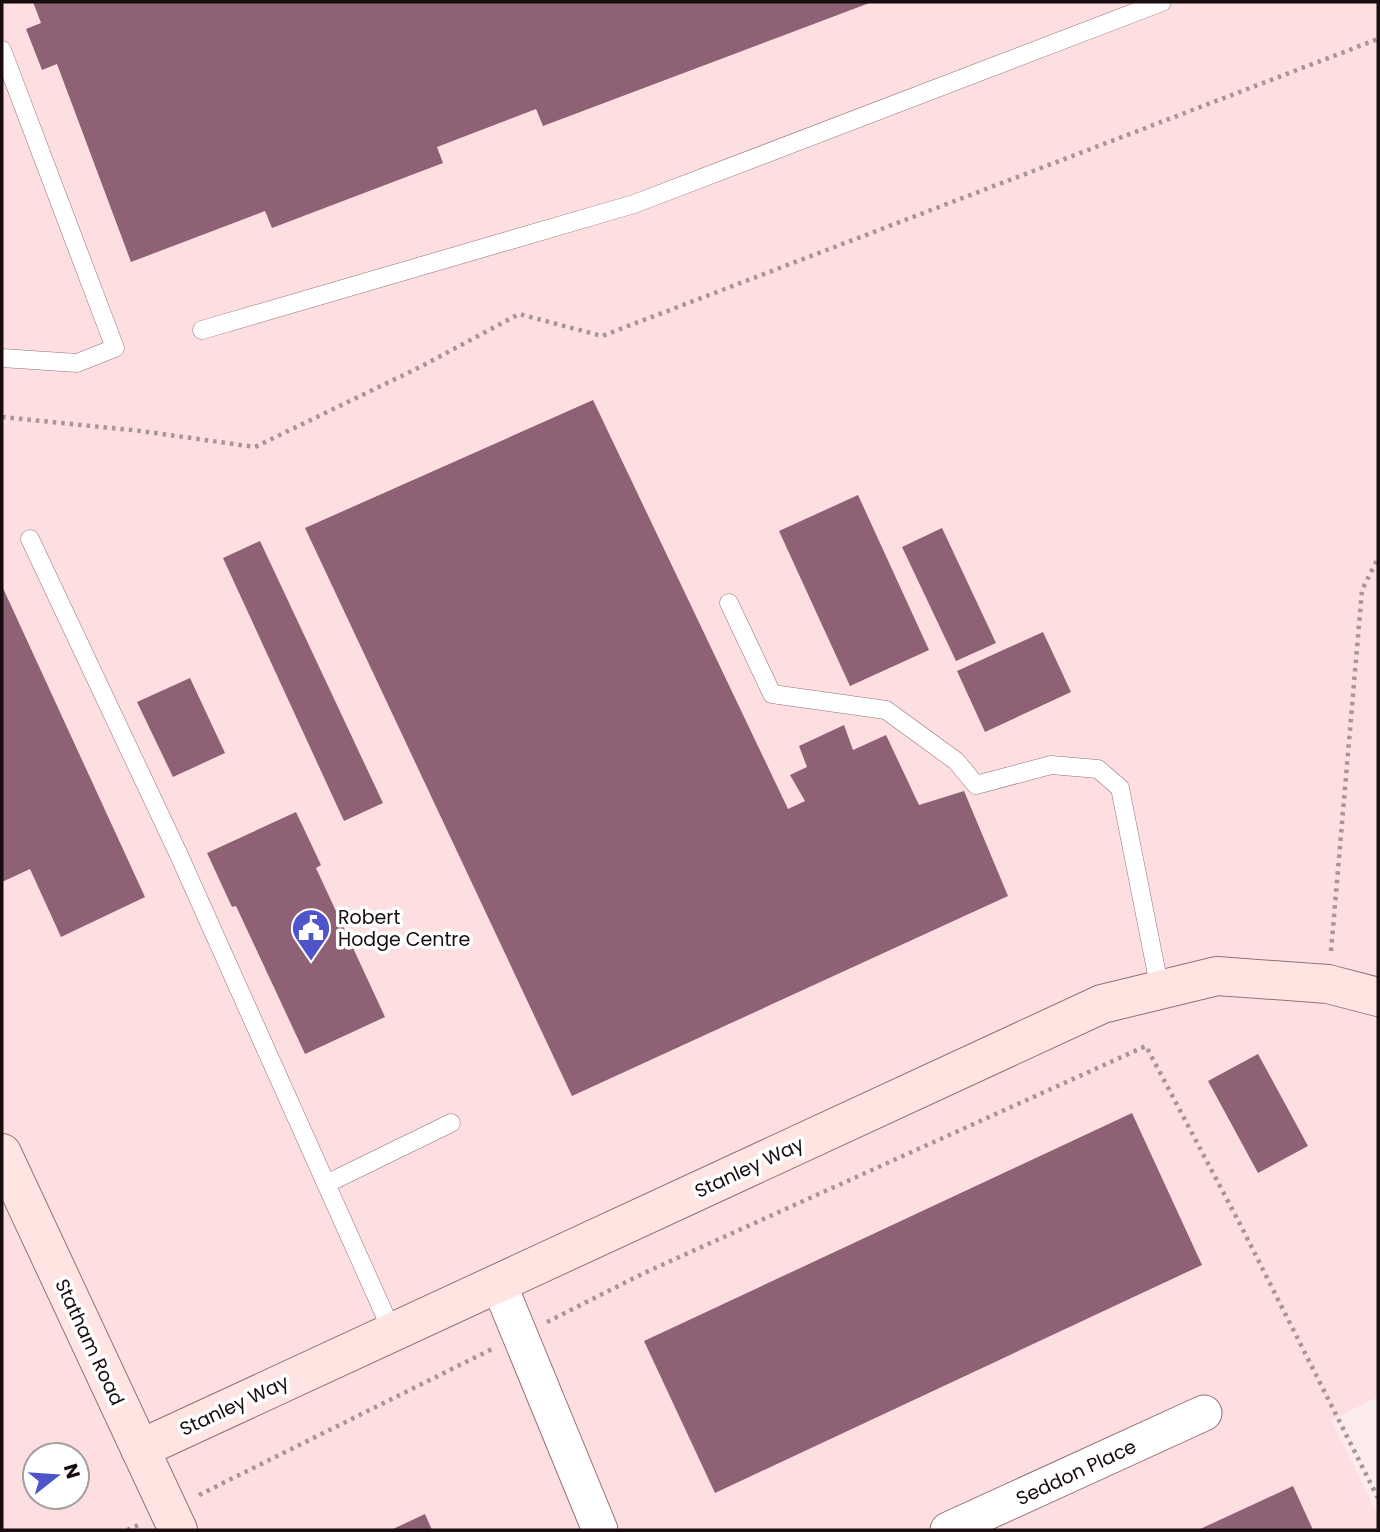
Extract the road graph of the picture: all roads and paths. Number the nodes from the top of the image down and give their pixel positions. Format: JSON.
{"nodes":[{"id":1,"x":1162,"y":2,"type":"edge"},
{"id":2,"x":1378,"y":39,"type":"edge"},
{"id":3,"x":2,"y":50,"type":"edge"},
{"id":4,"x":202,"y":330,"type":"dead end"},
{"id":5,"x":2,"y":358,"type":"edge"},
{"id":6,"x":2,"y":417,"type":"edge"},
{"id":7,"x":30,"y":539,"type":"dead end"},
{"id":8,"x":1378,"y":558,"type":"edge"},
{"id":9,"x":729,"y":603,"type":"dead end"},
{"id":10,"x":1328,"y":984,"type":"junction"},
{"id":11,"x":1160,"y":990,"type":"junction"},
{"id":12,"x":1378,"y":997,"type":"edge"},
{"id":13,"x":451,"y":1124,"type":"dead end"},
{"id":14,"x":2,"y":1153,"type":"edge"},
{"id":15,"x":326,"y":1184,"type":"junction"},
{"id":16,"x":498,"y":1282,"type":"junction"},
{"id":17,"x":392,"y":1331,"type":"junction"},
{"id":18,"x":520,"y":1335,"type":"junction"},
{"id":19,"x":1204,"y":1413,"type":"dead end"},
{"id":20,"x":140,"y":1449,"type":"junction"},
{"id":21,"x":1378,"y":1498,"type":"edge"},
{"id":22,"x":173,"y":1520,"type":"edge"},
{"id":23,"x":988,"y":1522,"type":"edge"},
{"id":24,"x":127,"y":1530,"type":"edge"},
{"id":25,"x":600,"y":1530,"type":"edge"},
{"id":26,"x":948,"y":1530,"type":"edge"}],
"edges":[{"from":1,"to":4,"type":"lane"},
{"from":2,"to":6,"type":"path"},
{"from":3,"to":5,"type":"lane"},
{"from":7,"to":15,"type":"lane"},
{"from":8,"to":10,"type":"path"},
{"from":9,"to":11,"type":"lane"},
{"from":10,"to":11,"type":"street","name":"Stanley Way"},
{"from":10,"to":12,"type":"street","name":"Stanley Way"},
{"from":11,"to":16,"type":"street","name":"Stanley Way"},
{"from":13,"to":15,"type":"lane"},
{"from":14,"to":20,"type":"street","name":"Statham Road"},
{"from":15,"to":17,"type":"lane"},
{"from":16,"to":17,"type":"street","name":"Stanley Way"},
{"from":16,"to":18,"type":"street"},
{"from":17,"to":20,"type":"street","name":"Stanley Way"},
{"from":18,"to":21,"type":"path"},
{"from":18,"to":22,"type":"path"},
{"from":18,"to":25,"type":"street"},
{"from":19,"to":23,"type":"street","name":"Seddon Place"},
{"from":20,"to":22,"type":"street","name":"Statham Road"},
{"from":22,"to":24,"type":"path"},
{"from":23,"to":26,"type":"street","name":"Seddon Place"}]}
